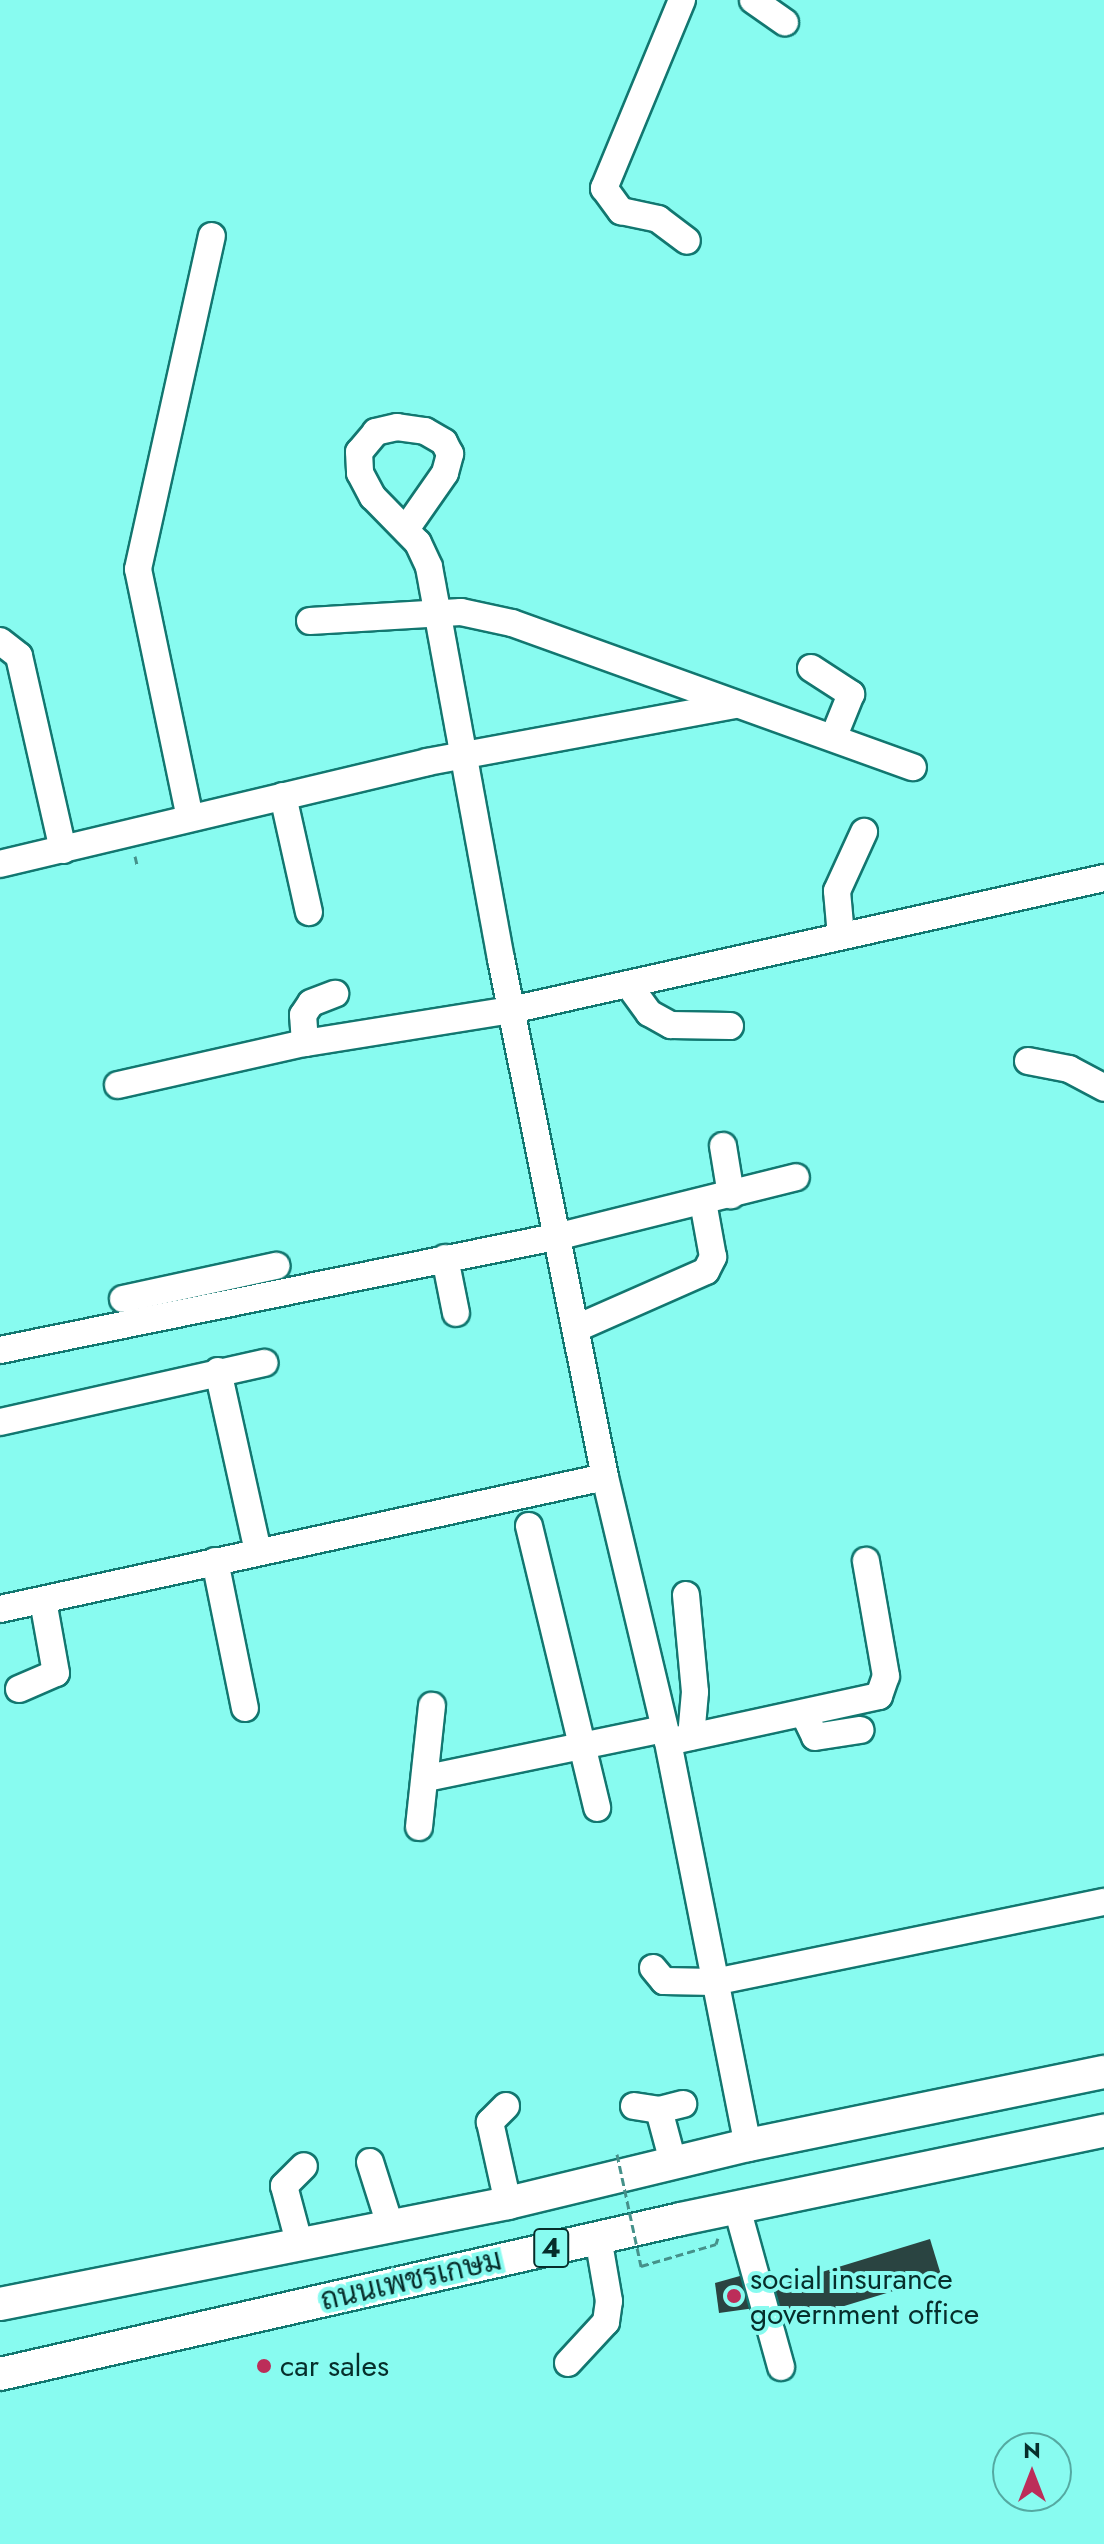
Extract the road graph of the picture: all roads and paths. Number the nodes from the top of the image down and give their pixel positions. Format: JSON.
{"nodes":[{"id":1,"x":682,"y":0,"type":"edge"},
{"id":2,"x":753,"y":0,"type":"edge"},
{"id":3,"x":785,"y":22,"type":"dead end"},
{"id":4,"x":212,"y":236,"type":"dead end"},
{"id":5,"x":687,"y":241,"type":"dead end"},
{"id":6,"x":406,"y":529,"type":"dead end"},
{"id":7,"x":437,"y":614,"type":"junction"},
{"id":8,"x":310,"y":621,"type":"dead end"},
{"id":9,"x":0,"y":641,"type":"edge"},
{"id":10,"x":811,"y":668,"type":"dead end"},
{"id":11,"x":736,"y":705,"type":"junction"},
{"id":12,"x":834,"y":736,"type":"junction"},
{"id":13,"x":465,"y":754,"type":"junction"},
{"id":14,"x":913,"y":767,"type":"dead end"},
{"id":15,"x":283,"y":796,"type":"junction"},
{"id":16,"x":190,"y":818,"type":"junction"},
{"id":17,"x":864,"y":832,"type":"dead end"},
{"id":18,"x":63,"y":850,"type":"junction"},
{"id":19,"x":0,"y":864,"type":"edge"},
{"id":20,"x":1104,"y":878,"type":"edge"},
{"id":21,"x":309,"y":912,"type":"dead end"},
{"id":22,"x":841,"y":936,"type":"junction"},
{"id":23,"x":628,"y":984,"type":"junction"},
{"id":24,"x":335,"y":994,"type":"dead end"},
{"id":25,"x":511,"y":1010,"type":"junction"},
{"id":26,"x":730,"y":1026,"type":"dead end"},
{"id":27,"x":305,"y":1043,"type":"junction"},
{"id":28,"x":1028,"y":1061,"type":"dead end"},
{"id":29,"x":118,"y":1085,"type":"dead end"},
{"id":30,"x":1104,"y":1088,"type":"edge"},
{"id":31,"x":723,"y":1146,"type":"dead end"},
{"id":32,"x":796,"y":1177,"type":"dead end"},
{"id":33,"x":731,"y":1195,"type":"junction"},
{"id":34,"x":703,"y":1202,"type":"junction"},
{"id":35,"x":560,"y":1236,"type":"junction"},
{"id":36,"x":445,"y":1258,"type":"junction"},
{"id":37,"x":276,"y":1266,"type":"dead end"},
{"id":38,"x":227,"y":1288,"type":"junction"},
{"id":39,"x":123,"y":1299,"type":"dead end"},
{"id":40,"x":456,"y":1313,"type":"dead end"},
{"id":41,"x":577,"y":1328,"type":"junction"},
{"id":42,"x":0,"y":1350,"type":"edge"},
{"id":43,"x":265,"y":1363,"type":"dead end"},
{"id":44,"x":218,"y":1371,"type":"junction"},
{"id":45,"x":0,"y":1422,"type":"edge"},
{"id":46,"x":605,"y":1477,"type":"junction"},
{"id":47,"x":529,"y":1526,"type":"dead end"},
{"id":48,"x":258,"y":1552,"type":"junction"},
{"id":49,"x":215,"y":1561,"type":"junction"},
{"id":50,"x":866,"y":1561,"type":"dead end"},
{"id":51,"x":686,"y":1595,"type":"dead end"},
{"id":52,"x":43,"y":1601,"type":"junction"},
{"id":53,"x":0,"y":1609,"type":"edge"},
{"id":54,"x":19,"y":1689,"type":"dead end"},
{"id":55,"x":432,"y":1706,"type":"dead end"},
{"id":56,"x":245,"y":1708,"type":"dead end"},
{"id":57,"x":804,"y":1714,"type":"junction"},
{"id":58,"x":860,"y":1730,"type":"dead end"},
{"id":59,"x":674,"y":1736,"type":"junction"},
{"id":60,"x":580,"y":1746,"type":"junction"},
{"id":61,"x":427,"y":1778,"type":"junction"},
{"id":62,"x":597,"y":1808,"type":"dead end"},
{"id":63,"x":419,"y":1827,"type":"dead end"},
{"id":64,"x":1104,"y":1902,"type":"edge"},
{"id":65,"x":653,"y":1968,"type":"dead end"},
{"id":66,"x":714,"y":1982,"type":"junction"},
{"id":67,"x":1104,"y":2072,"type":"edge"},
{"id":68,"x":506,"y":2106,"type":"dead end"},
{"id":69,"x":659,"y":2107,"type":"dead end"},
{"id":70,"x":1104,"y":2131,"type":"edge"},
{"id":71,"x":748,"y":2145,"type":"junction"},
{"id":72,"x":617,"y":2154,"type":"dead end"},
{"id":73,"x":370,"y":2162,"type":"dead end"},
{"id":74,"x":673,"y":2162,"type":"junction"},
{"id":75,"x":304,"y":2166,"type":"dead end"},
{"id":76,"x":508,"y":2203,"type":"junction"},
{"id":77,"x":733,"y":2209,"type":"junction"},
{"id":78,"x":390,"y":2225,"type":"junction"},
{"id":79,"x":598,"y":2237,"type":"junction"},
{"id":80,"x":299,"y":2242,"type":"junction"},
{"id":81,"x":0,"y":2304,"type":"edge"},
{"id":82,"x":568,"y":2363,"type":"dead end"},
{"id":83,"x":781,"y":2367,"type":"dead end"},
{"id":84,"x":0,"y":2374,"type":"edge"}],
"edges":[{"from":1,"to":5,"type":"street"},
{"from":2,"to":3,"type":"street"},
{"from":4,"to":16,"type":"street"},
{"from":6,"to":7,"type":"street"},
{"from":7,"to":8,"type":"street"},
{"from":7,"to":11,"type":"street"},
{"from":7,"to":13,"type":"street"},
{"from":9,"to":18,"type":"street"},
{"from":10,"to":12,"type":"street"},
{"from":11,"to":12,"type":"street"},
{"from":11,"to":13,"type":"street"},
{"from":12,"to":14,"type":"street"},
{"from":13,"to":15,"type":"street"},
{"from":13,"to":25,"type":"street"},
{"from":15,"to":16,"type":"street"},
{"from":15,"to":21,"type":"street"},
{"from":16,"to":18,"type":"street"},
{"from":17,"to":22,"type":"street"},
{"from":18,"to":19,"type":"street"},
{"from":20,"to":22,"type":"street"},
{"from":22,"to":23,"type":"street"},
{"from":23,"to":25,"type":"street"},
{"from":23,"to":26,"type":"street"},
{"from":24,"to":27,"type":"street"},
{"from":25,"to":27,"type":"street"},
{"from":25,"to":35,"type":"street"},
{"from":27,"to":29,"type":"street"},
{"from":28,"to":30,"type":"street"},
{"from":31,"to":33,"type":"street"},
{"from":32,"to":33,"type":"street"},
{"from":33,"to":34,"type":"street"},
{"from":34,"to":35,"type":"street"},
{"from":34,"to":41,"type":"street"},
{"from":35,"to":36,"type":"street"},
{"from":35,"to":41,"type":"street"},
{"from":36,"to":38,"type":"street"},
{"from":36,"to":40,"type":"street"},
{"from":37,"to":38,"type":"street"},
{"from":38,"to":39,"type":"street"},
{"from":38,"to":42,"type":"street"},
{"from":41,"to":46,"type":"street"},
{"from":43,"to":44,"type":"street"},
{"from":44,"to":45,"type":"street"},
{"from":44,"to":48,"type":"street"},
{"from":46,"to":48,"type":"street"},
{"from":46,"to":59,"type":"street"},
{"from":47,"to":60,"type":"street"},
{"from":48,"to":49,"type":"street"},
{"from":49,"to":52,"type":"street"},
{"from":49,"to":56,"type":"street"},
{"from":50,"to":57,"type":"street"},
{"from":51,"to":59,"type":"street"},
{"from":52,"to":53,"type":"street"},
{"from":52,"to":54,"type":"street"},
{"from":55,"to":61,"type":"street"},
{"from":57,"to":58,"type":"street"},
{"from":57,"to":59,"type":"street"},
{"from":59,"to":60,"type":"street"},
{"from":59,"to":66,"type":"street"},
{"from":60,"to":61,"type":"street"},
{"from":60,"to":62,"type":"street"},
{"from":61,"to":63,"type":"street"},
{"from":64,"to":66,"type":"street"},
{"from":65,"to":66,"type":"street"},
{"from":66,"to":71,"type":"street"},
{"from":67,"to":71,"type":"main road","name":"ถนนเพชรเกษม","number":"4"},
{"from":68,"to":76,"type":"street"},
{"from":69,"to":74,"type":"street"},
{"from":70,"to":77,"type":"main road","name":"ถนนเพชรเกษม","number":"4"},
{"from":71,"to":74,"type":"main road","name":"ถนนเพชรเกษม","number":"4"},
{"from":72,"to":77,"type":"path","bridge":true},
{"from":73,"to":78,"type":"street"},
{"from":74,"to":76,"type":"main road","name":"ถนนเพชรเกษม","number":"4"},
{"from":75,"to":80,"type":"street"},
{"from":76,"to":78,"type":"main road","name":"ถนนเพชรเกษม","number":"4"},
{"from":77,"to":79,"type":"main road","name":"ถนนเพชรเกษม","number":"4"},
{"from":77,"to":83,"type":"street"},
{"from":78,"to":80,"type":"main road","name":"ถนนเพชรเกษม","number":"4"},
{"from":79,"to":82,"type":"street"},
{"from":79,"to":84,"type":"main road","name":"ถนนเพชรเกษม","number":"4"},
{"from":80,"to":81,"type":"main road","name":"ถนนเพชรเกษม","number":"4"}]}
